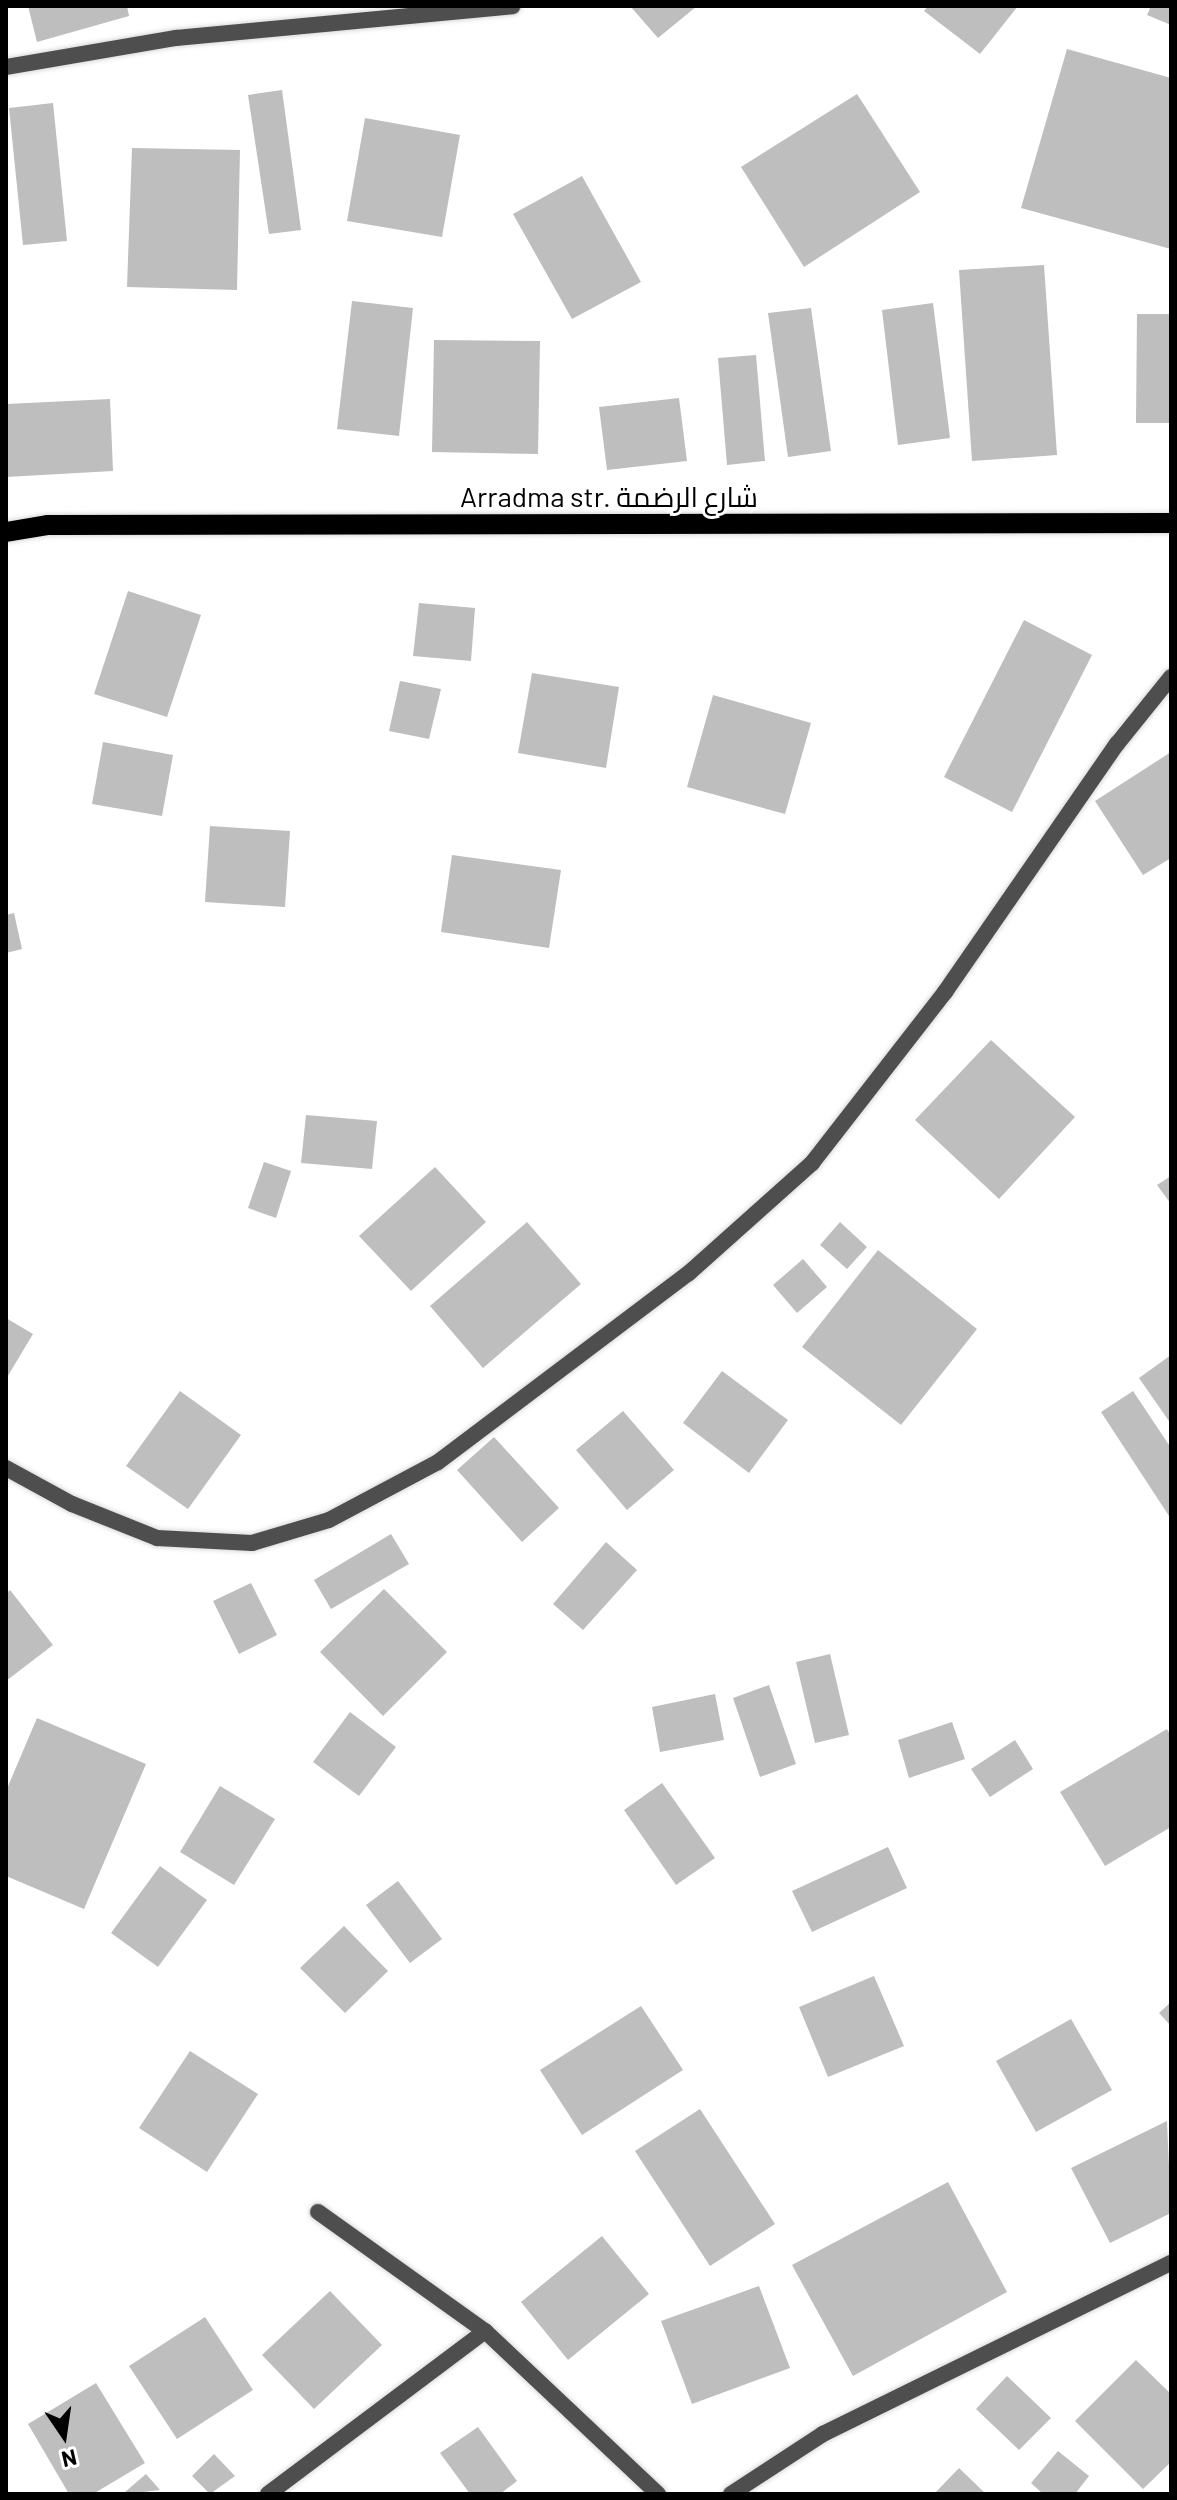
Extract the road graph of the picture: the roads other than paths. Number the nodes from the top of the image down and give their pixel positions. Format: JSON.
{"nodes":[{"id":1,"x":512,"y":6,"type":"edge"},
{"id":2,"x":6,"y":67,"type":"edge"},
{"id":3,"x":1171,"y":523,"type":"edge"},
{"id":4,"x":6,"y":532,"type":"edge"},
{"id":5,"x":1171,"y":677,"type":"edge"},
{"id":6,"x":6,"y":1468,"type":"edge"},
{"id":7,"x":318,"y":2212,"type":"dead end"},
{"id":8,"x":1171,"y":2263,"type":"edge"},
{"id":9,"x":485,"y":2331,"type":"junction"},
{"id":10,"x":268,"y":2494,"type":"edge"},
{"id":11,"x":658,"y":2494,"type":"edge"},
{"id":12,"x":731,"y":2494,"type":"edge"}],
"edges":[{"from":1,"to":2,"type":"street"},
{"from":3,"to":4,"type":"main road","name":"Arradma str. شارع الرضمة"},
{"from":5,"to":6,"type":"street"},
{"from":7,"to":9,"type":"street"},
{"from":8,"to":12,"type":"street"},
{"from":9,"to":10,"type":"street"},
{"from":9,"to":11,"type":"street"}]}
